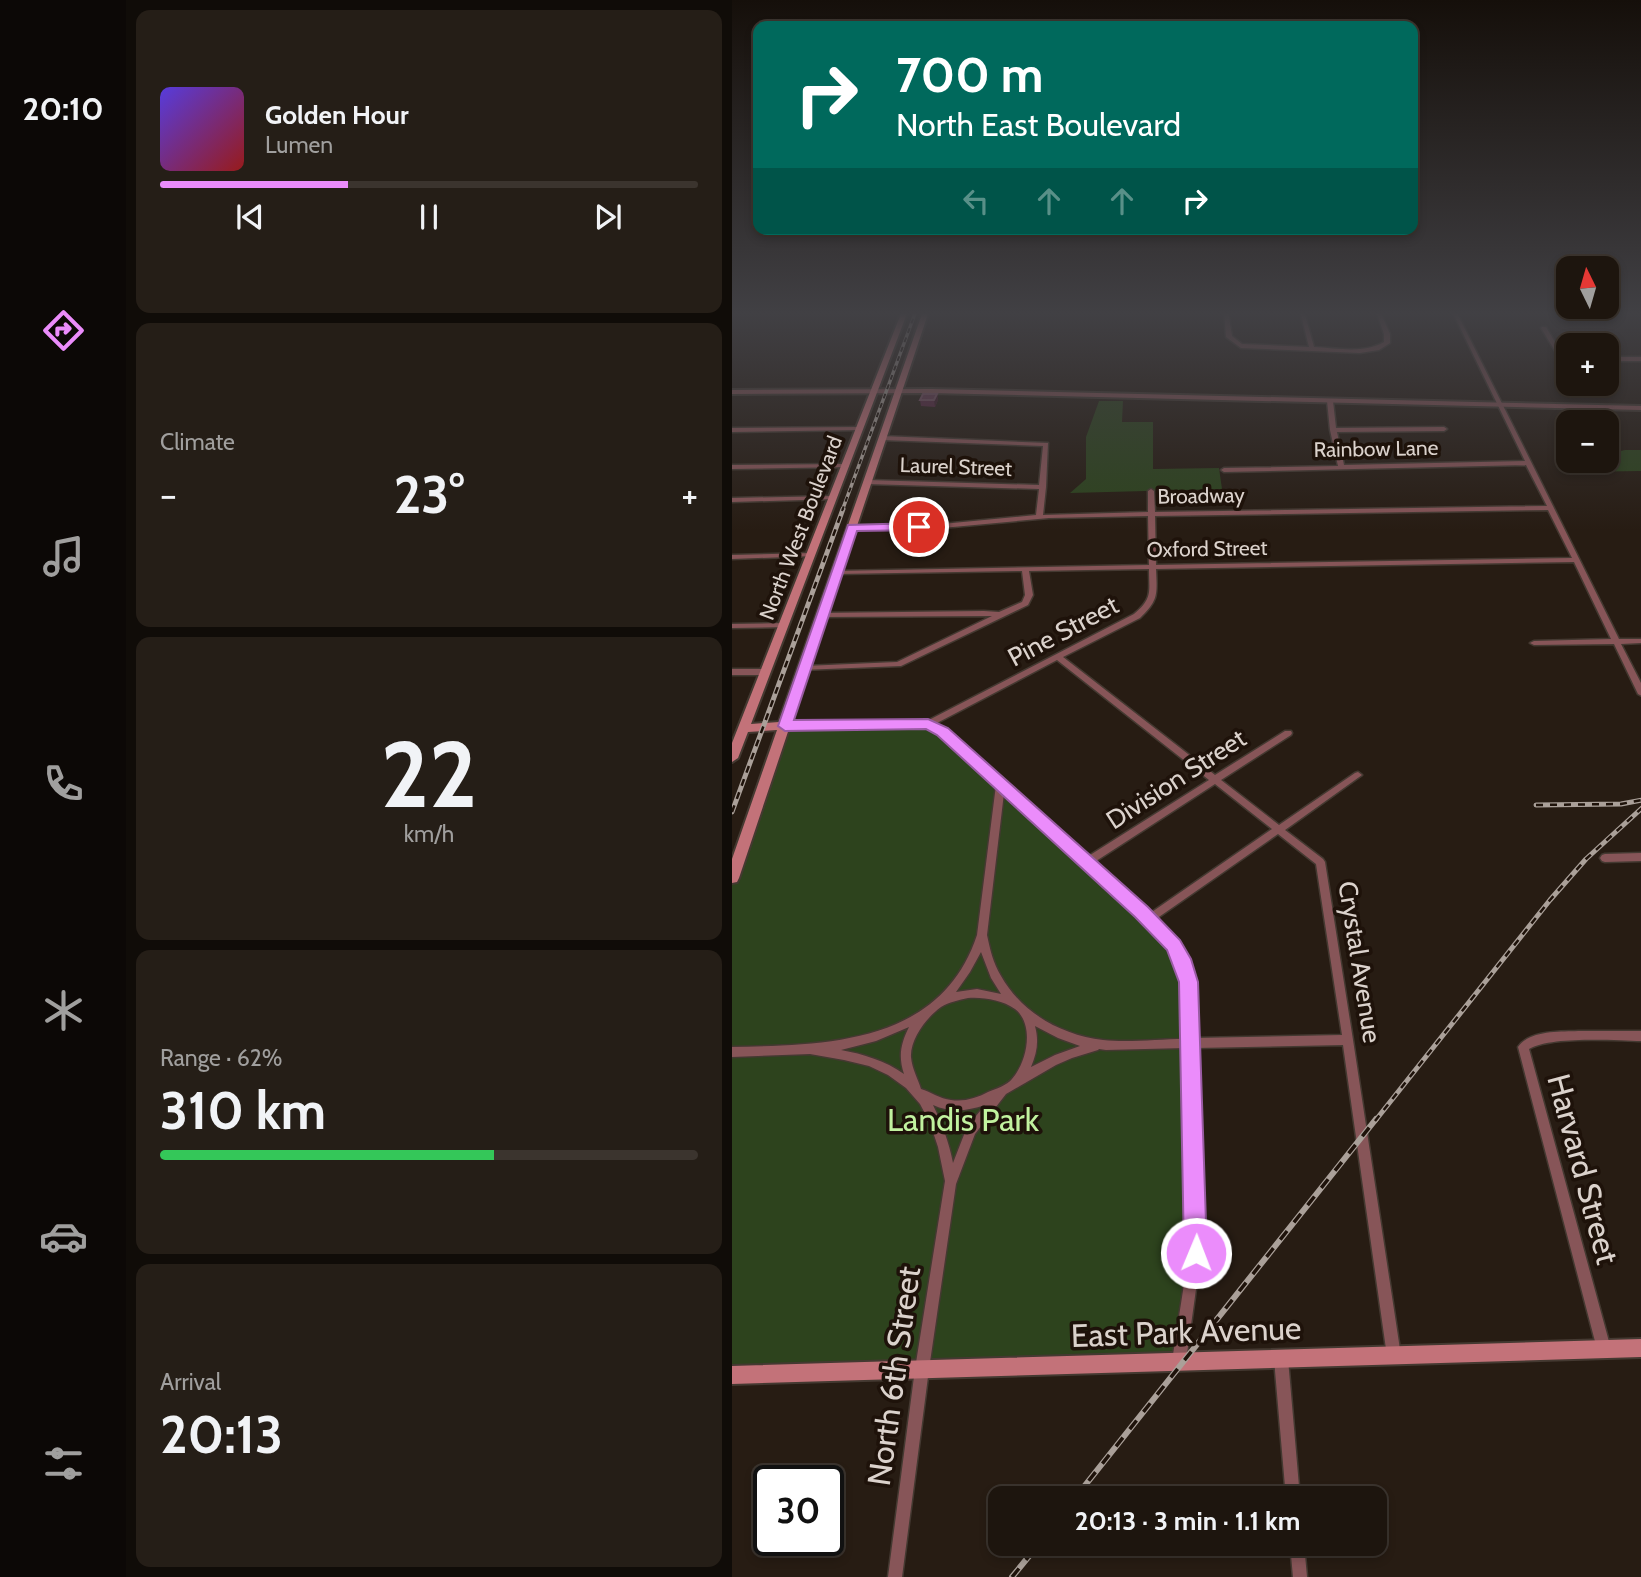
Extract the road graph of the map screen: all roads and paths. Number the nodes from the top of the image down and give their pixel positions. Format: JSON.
{"nodes":[{"id":1,"x":877,"y":385,"type":"edge"},
{"id":2,"x":901,"y":385,"type":"edge"},
{"id":3,"x":1490,"y":385,"type":"edge"},
{"id":4,"x":875,"y":390,"type":"junction"},
{"id":5,"x":899,"y":390,"type":"junction"},
{"id":6,"x":732,"y":392,"type":"edge"},
{"id":7,"x":1330,"y":401,"type":"junction"},
{"id":8,"x":1500,"y":405,"type":"junction"},
{"id":9,"x":1641,"y":408,"type":"edge"},
{"id":10,"x":860,"y":428,"type":"junction"},
{"id":11,"x":1444,"y":429,"type":"dead end"},
{"id":12,"x":732,"y":430,"type":"edge"},
{"id":13,"x":1333,"y":430,"type":"junction"},
{"id":14,"x":882,"y":438,"type":"junction"},
{"id":15,"x":1529,"y":464,"type":"junction"},
{"id":16,"x":846,"y":466,"type":"junction"},
{"id":17,"x":732,"y":467,"type":"edge"},
{"id":18,"x":1342,"y":468,"type":"junction"},
{"id":19,"x":1224,"y":470,"type":"dead end"},
{"id":20,"x":867,"y":482,"type":"junction"},
{"id":21,"x":1043,"y":487,"type":"junction"},
{"id":22,"x":1151,"y":491,"type":"dead end"},
{"id":23,"x":833,"y":498,"type":"junction"},
{"id":24,"x":732,"y":500,"type":"edge"},
{"id":25,"x":1551,"y":508,"type":"junction"},
{"id":26,"x":1151,"y":515,"type":"junction"},
{"id":27,"x":1039,"y":517,"type":"junction"},
{"id":28,"x":852,"y":527,"type":"junction"},
{"id":29,"x":812,"y":555,"type":"junction"},
{"id":30,"x":732,"y":557,"type":"edge"},
{"id":31,"x":1577,"y":560,"type":"junction"},
{"id":32,"x":1152,"y":567,"type":"junction"},
{"id":33,"x":1025,"y":569,"type":"junction"},
{"id":34,"x":837,"y":572,"type":"junction"},
{"id":35,"x":822,"y":615,"type":"junction"},
{"id":36,"x":1002,"y":615,"type":"junction"},
{"id":37,"x":785,"y":625,"type":"junction"},
{"id":38,"x":732,"y":626,"type":"edge"},
{"id":39,"x":1641,"y":640,"type":"edge"},
{"id":40,"x":1616,"y":641,"type":"junction"},
{"id":41,"x":1534,"y":643,"type":"dead end"},
{"id":42,"x":1059,"y":657,"type":"junction"},
{"id":43,"x":805,"y":668,"type":"junction"},
{"id":44,"x":732,"y":672,"type":"edge"},
{"id":45,"x":766,"y":672,"type":"junction"},
{"id":46,"x":1641,"y":694,"type":"edge"},
{"id":47,"x":928,"y":724,"type":"junction"},
{"id":48,"x":785,"y":726,"type":"junction"},
{"id":49,"x":738,"y":730,"type":"edge"},
{"id":50,"x":1288,"y":733,"type":"dead end"},
{"id":51,"x":732,"y":758,"type":"edge"},
{"id":52,"x":1358,"y":775,"type":"dead end"},
{"id":53,"x":1215,"y":778,"type":"junction"},
{"id":54,"x":1001,"y":783,"type":"junction"},
{"id":55,"x":1279,"y":830,"type":"junction"},
{"id":56,"x":1641,"y":857,"type":"edge"},
{"id":57,"x":1605,"y":858,"type":"dead end"},
{"id":58,"x":1087,"y":862,"type":"junction"},
{"id":59,"x":732,"y":878,"type":"edge"},
{"id":60,"x":1150,"y":919,"type":"junction"},
{"id":61,"x":982,"y":935,"type":"junction"},
{"id":62,"x":928,"y":1011,"type":"junction"},
{"id":63,"x":1022,"y":1012,"type":"junction"},
{"id":64,"x":1641,"y":1036,"type":"edge"},
{"id":65,"x":1348,"y":1040,"type":"junction"},
{"id":66,"x":1191,"y":1043,"type":"junction"},
{"id":67,"x":1106,"y":1045,"type":"junction"},
{"id":68,"x":813,"y":1050,"type":"junction"},
{"id":69,"x":732,"y":1052,"type":"edge"},
{"id":70,"x":917,"y":1090,"type":"junction"},
{"id":71,"x":1002,"y":1093,"type":"junction"},
{"id":72,"x":950,"y":1184,"type":"junction"},
{"id":73,"x":1604,"y":1349,"type":"junction"},
{"id":74,"x":1641,"y":1349,"type":"edge"},
{"id":75,"x":1394,"y":1356,"type":"junction"},
{"id":76,"x":1282,"y":1359,"type":"junction"},
{"id":77,"x":1179,"y":1361,"type":"junction"},
{"id":78,"x":922,"y":1369,"type":"junction"},
{"id":79,"x":732,"y":1375,"type":"edge"},
{"id":80,"x":1292,"y":1486,"type":"edge"},
{"id":81,"x":1298,"y":1556,"type":"edge"},
{"id":82,"x":895,"y":1577,"type":"edge"},
{"id":83,"x":1300,"y":1577,"type":"edge"}],
"edges":[{"from":1,"to":4,"type":"main road","name":"North West Boulevard"},
{"from":2,"to":5,"type":"main road"},
{"from":3,"to":8,"type":"street"},
{"from":4,"to":5,"type":"street"},
{"from":4,"to":6,"type":"street"},
{"from":4,"to":10,"type":"main road","name":"North West Boulevard"},
{"from":5,"to":7,"type":"street"},
{"from":5,"to":14,"type":"main road"},
{"from":7,"to":8,"type":"street"},
{"from":7,"to":13,"type":"street"},
{"from":8,"to":9,"type":"street"},
{"from":8,"to":15,"type":"street"},
{"from":10,"to":12,"type":"street"},
{"from":10,"to":16,"type":"main road","name":"North West Boulevard"},
{"from":11,"to":13,"type":"street"},
{"from":13,"to":18,"type":"street"},
{"from":14,"to":20,"type":"main road"},
{"from":14,"to":21,"type":"street"},
{"from":15,"to":18,"type":"street","name":"Rainbow Lane"},
{"from":15,"to":25,"type":"street"},
{"from":16,"to":17,"type":"street"},
{"from":16,"to":23,"type":"main road","name":"North West Boulevard"},
{"from":18,"to":19,"type":"street","name":"Rainbow Lane"},
{"from":20,"to":21,"type":"street","name":"Laurel Street"},
{"from":20,"to":28,"type":"main road"},
{"from":21,"to":27,"type":"street"},
{"from":22,"to":26,"type":"street","name":"Pine Street"},
{"from":23,"to":24,"type":"street"},
{"from":23,"to":29,"type":"main road","name":"North West Boulevard"},
{"from":25,"to":26,"type":"street","name":"Broadway"},
{"from":25,"to":31,"type":"street"},
{"from":26,"to":27,"type":"street","name":"Broadway"},
{"from":26,"to":32,"type":"street","name":"Pine Street"},
{"from":27,"to":28,"type":"street","name":"Broadway"},
{"from":28,"to":34,"type":"main road"},
{"from":29,"to":30,"type":"street"},
{"from":29,"to":37,"type":"main road","name":"North West Boulevard"},
{"from":31,"to":32,"type":"street","name":"Oxford Street"},
{"from":31,"to":40,"type":"street"},
{"from":32,"to":33,"type":"street","name":"Oxford Street"},
{"from":32,"to":42,"type":"street","name":"Pine Street"},
{"from":33,"to":34,"type":"street","name":"Oxford Street"},
{"from":33,"to":36,"type":"street"},
{"from":34,"to":35,"type":"main road"},
{"from":35,"to":36,"type":"street"},
{"from":35,"to":43,"type":"main road"},
{"from":36,"to":43,"type":"street"},
{"from":37,"to":38,"type":"street"},
{"from":37,"to":45,"type":"main road","name":"North West Boulevard"},
{"from":39,"to":40,"type":"street"},
{"from":40,"to":41,"type":"street"},
{"from":40,"to":46,"type":"street"},
{"from":42,"to":47,"type":"street","name":"Pine Street"},
{"from":42,"to":53,"type":"street","name":"Crystal Avenue"},
{"from":43,"to":48,"type":"main road"},
{"from":44,"to":45,"type":"street"},
{"from":45,"to":49,"type":"main road","name":"North West Boulevard"},
{"from":47,"to":48,"type":"street"},
{"from":47,"to":54,"type":"street"},
{"from":48,"to":49,"type":"main road"},
{"from":48,"to":59,"type":"main road"},
{"from":49,"to":51,"type":"main road","name":"North West Boulevard"},
{"from":50,"to":53,"type":"street","name":"Division Street"},
{"from":52,"to":55,"type":"street"},
{"from":53,"to":55,"type":"street","name":"Crystal Avenue"},
{"from":53,"to":58,"type":"street","name":"Division Street"},
{"from":54,"to":58,"type":"street"},
{"from":54,"to":61,"type":"street","name":"North 6th Street"},
{"from":55,"to":60,"type":"street"},
{"from":55,"to":65,"type":"street","name":"Crystal Avenue"},
{"from":56,"to":57,"type":"street"},
{"from":58,"to":60,"type":"street"},
{"from":60,"to":66,"type":"street"},
{"from":61,"to":62,"type":"street","name":"North 6th Street"},
{"from":61,"to":63,"type":"street","name":"North 6th Street"},
{"from":62,"to":63,"type":"street"},
{"from":62,"to":68,"type":"street"},
{"from":62,"to":70,"type":"street","name":"North 6th Street"},
{"from":63,"to":67,"type":"street"},
{"from":63,"to":71,"type":"street","name":"North 6th Street"},
{"from":64,"to":73,"type":"street","name":"Harvard Street"},
{"from":65,"to":66,"type":"street"},
{"from":65,"to":75,"type":"street","name":"Crystal Avenue"},
{"from":66,"to":67,"type":"street"},
{"from":66,"to":77,"type":"street"},
{"from":67,"to":71,"type":"street"},
{"from":68,"to":69,"type":"street"},
{"from":68,"to":70,"type":"street"},
{"from":70,"to":71,"type":"street"},
{"from":70,"to":72,"type":"street","name":"North 6th Street"},
{"from":71,"to":72,"type":"street","name":"North 6th Street"},
{"from":72,"to":78,"type":"street","name":"North 6th Street"},
{"from":73,"to":74,"type":"main road","name":"East Park Avenue"},
{"from":73,"to":75,"type":"main road","name":"East Park Avenue"},
{"from":75,"to":76,"type":"main road","name":"East Park Avenue"},
{"from":76,"to":77,"type":"main road","name":"East Park Avenue"},
{"from":76,"to":80,"type":"street"},
{"from":77,"to":78,"type":"main road","name":"East Park Avenue"},
{"from":78,"to":79,"type":"main road","name":"East Park Avenue"},
{"from":78,"to":82,"type":"street","name":"North 6th Street"},
{"from":81,"to":83,"type":"street"}]}
